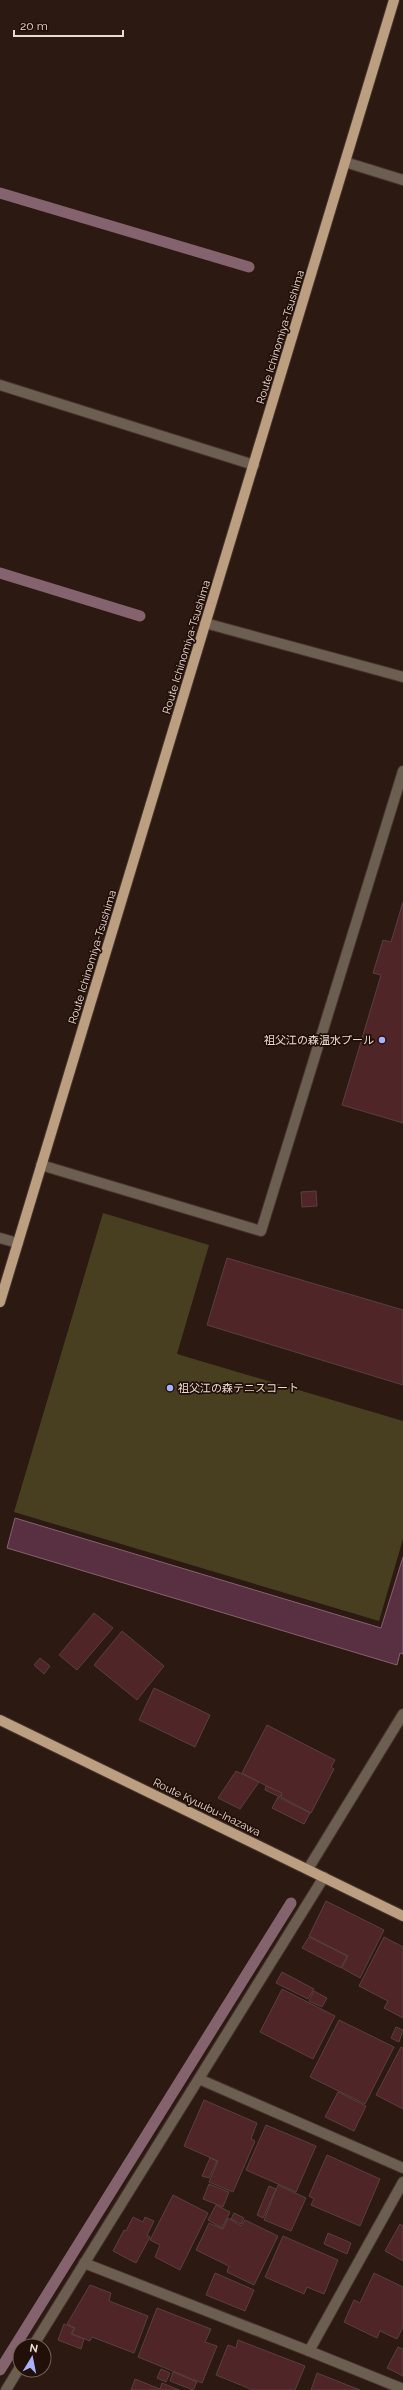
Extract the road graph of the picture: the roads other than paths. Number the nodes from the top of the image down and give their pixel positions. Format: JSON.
{"nodes":[{"id":1,"x":394,"y":0,"type":"edge"},
{"id":2,"x":345,"y":162,"type":"junction"},
{"id":3,"x":403,"y":180,"type":"edge"},
{"id":4,"x":0,"y":385,"type":"edge"},
{"id":5,"x":254,"y":465,"type":"junction"},
{"id":6,"x":206,"y":623,"type":"junction"},
{"id":7,"x":403,"y":677,"type":"edge"},
{"id":8,"x":403,"y":772,"type":"edge"},
{"id":9,"x":41,"y":1165,"type":"junction"},
{"id":10,"x":0,"y":1238,"type":"edge"},
{"id":11,"x":18,"y":1243,"type":"junction"},
{"id":12,"x":0,"y":1302,"type":"edge"},
{"id":13,"x":403,"y":1714,"type":"edge"},
{"id":14,"x":0,"y":1720,"type":"edge"},
{"id":15,"x":308,"y":1870,"type":"junction"},
{"id":16,"x":324,"y":1876,"type":"junction"},
{"id":17,"x":403,"y":1916,"type":"edge"},
{"id":18,"x":199,"y":2078,"type":"junction"},
{"id":19,"x":403,"y":2168,"type":"edge"},
{"id":20,"x":403,"y":2182,"type":"edge"},
{"id":21,"x":84,"y":2263,"type":"junction"},
{"id":22,"x":38,"y":2338,"type":"edge"},
{"id":23,"x":309,"y":2351,"type":"junction"},
{"id":24,"x":13,"y":2378,"type":"edge"},
{"id":25,"x":403,"y":2389,"type":"edge"},
{"id":26,"x":6,"y":2390,"type":"edge"}],
"edges":[{"from":1,"to":2,"type":"main road","name":"Route Ichinomiya-Tsushima"},
{"from":2,"to":3,"type":"street"},
{"from":2,"to":5,"type":"main road","name":"Route Ichinomiya-Tsushima"},
{"from":4,"to":5,"type":"street"},
{"from":5,"to":6,"type":"main road","name":"Route Ichinomiya-Tsushima"},
{"from":6,"to":7,"type":"street"},
{"from":6,"to":9,"type":"main road","name":"Route Ichinomiya-Tsushima"},
{"from":8,"to":9,"type":"street"},
{"from":9,"to":11,"type":"main road","name":"Route Ichinomiya-Tsushima"},
{"from":10,"to":11,"type":"street"},
{"from":11,"to":12,"type":"main road","name":"Route Ichinomiya-Tsushima"},
{"from":13,"to":15,"type":"street"},
{"from":14,"to":15,"type":"main road","name":"Route Kyuubu-Inazawa"},
{"from":15,"to":16,"type":"main road","name":"Route Kyuubu-Inazawa"},
{"from":16,"to":17,"type":"main road","name":"Route Kyuubu-Inazawa"},
{"from":16,"to":18,"type":"street"},
{"from":18,"to":19,"type":"street"},
{"from":18,"to":21,"type":"street"},
{"from":20,"to":23,"type":"street"},
{"from":21,"to":22,"type":"street"},
{"from":21,"to":23,"type":"street"},
{"from":23,"to":25,"type":"street"},
{"from":24,"to":26,"type":"street"}]}
